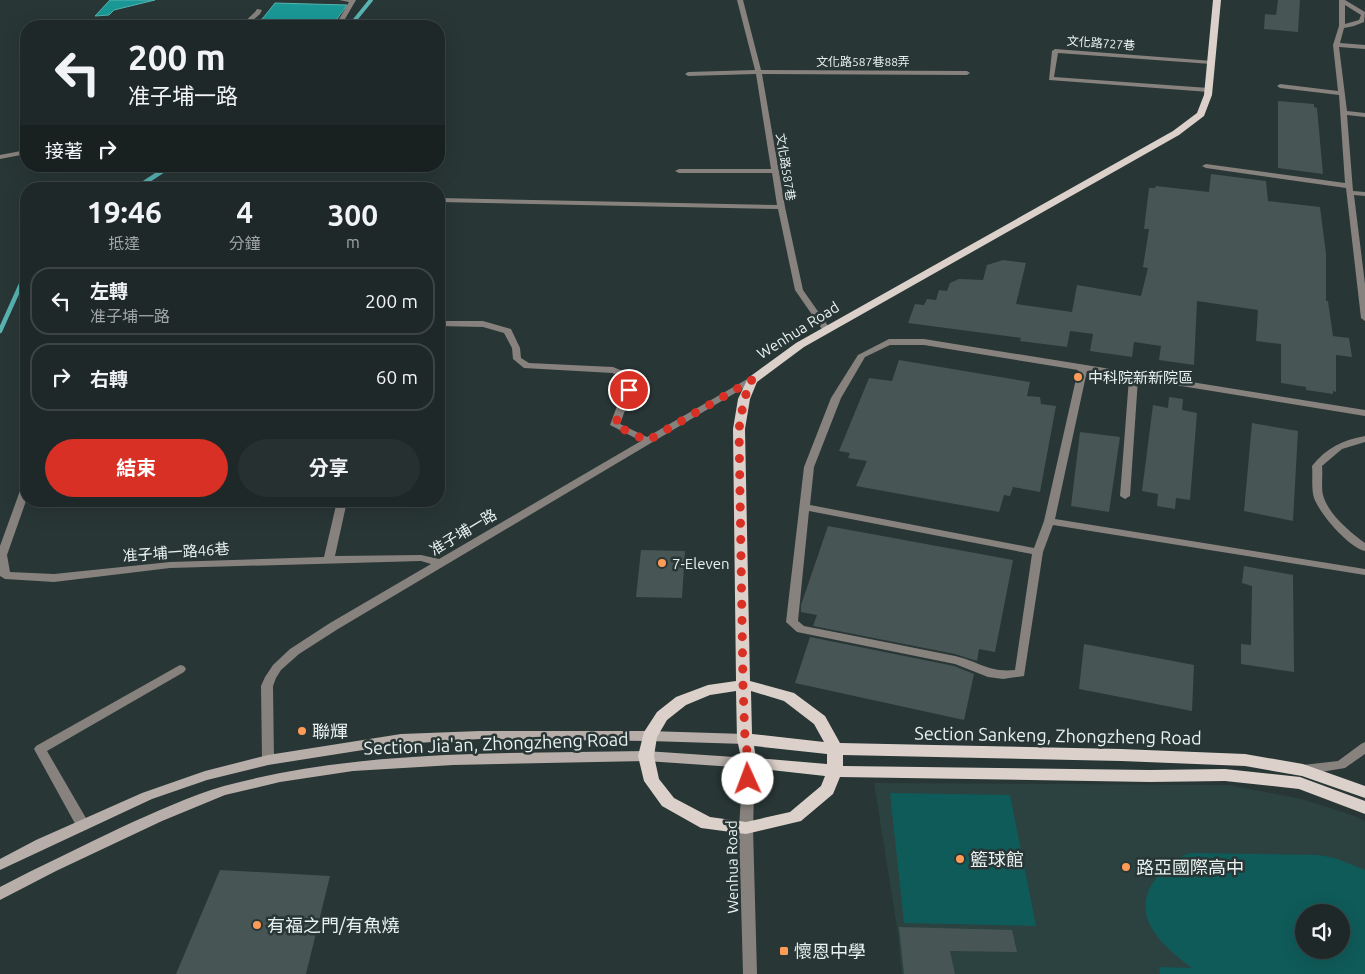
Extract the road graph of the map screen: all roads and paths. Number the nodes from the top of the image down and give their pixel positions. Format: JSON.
{"nodes":[{"id":1,"x":342,"y":0,"type":"edge"},
{"id":2,"x":740,"y":0,"type":"edge"},
{"id":3,"x":1217,"y":0,"type":"edge"},
{"id":4,"x":1343,"y":1,"type":"edge"},
{"id":5,"x":258,"y":10,"type":"dead end"},
{"id":6,"x":250,"y":20,"type":"edge"},
{"id":7,"x":341,"y":20,"type":"edge"},
{"id":8,"x":1342,"y":26,"type":"junction"},
{"id":9,"x":1336,"y":44,"type":"junction"},
{"id":10,"x":1365,"y":48,"type":"edge"},
{"id":11,"x":1211,"y":62,"type":"junction"},
{"id":12,"x":967,"y":72,"type":"dead end"},
{"id":13,"x":759,"y":73,"type":"junction"},
{"id":14,"x":688,"y":74,"type":"dead end"},
{"id":15,"x":1280,"y":86,"type":"dead end"},
{"id":16,"x":1209,"y":90,"type":"junction"},
{"id":17,"x":1341,"y":93,"type":"junction"},
{"id":18,"x":1344,"y":113,"type":"junction"},
{"id":19,"x":1365,"y":116,"type":"edge"},
{"id":20,"x":20,"y":153,"type":"edge"},
{"id":21,"x":0,"y":157,"type":"edge"},
{"id":22,"x":1206,"y":166,"type":"dead end"},
{"id":23,"x":775,"y":171,"type":"junction"},
{"id":24,"x":679,"y":172,"type":"dead end"},
{"id":25,"x":1350,"y":189,"type":"junction"},
{"id":26,"x":1365,"y":194,"type":"edge"},
{"id":27,"x":445,"y":200,"type":"edge"},
{"id":28,"x":781,"y":207,"type":"junction"},
{"id":29,"x":1365,"y":318,"type":"edge"},
{"id":30,"x":445,"y":324,"type":"edge"},
{"id":31,"x":827,"y":330,"type":"junction"},
{"id":32,"x":1083,"y":369,"type":"junction"},
{"id":33,"x":1134,"y":376,"type":"junction"},
{"id":34,"x":752,"y":380,"type":"junction"},
{"id":35,"x":1365,"y":413,"type":"edge"},
{"id":36,"x":1365,"y":439,"type":"edge"},
{"id":37,"x":647,"y":441,"type":"junction"},
{"id":38,"x":1125,"y":496,"type":"dead end"},
{"id":39,"x":20,"y":505,"type":"edge"},
{"id":40,"x":341,"y":507,"type":"edge"},
{"id":41,"x":805,"y":508,"type":"junction"},
{"id":42,"x":1049,"y":521,"type":"junction"},
{"id":43,"x":1365,"y":548,"type":"edge"},
{"id":44,"x":1038,"y":552,"type":"junction"},
{"id":45,"x":329,"y":560,"type":"junction"},
{"id":46,"x":440,"y":563,"type":"junction"},
{"id":47,"x":1365,"y":572,"type":"edge"},
{"id":48,"x":180,"y":669,"type":"dead end"},
{"id":49,"x":743,"y":685,"type":"junction"},
{"id":50,"x":649,"y":736,"type":"junction"},
{"id":51,"x":745,"y":739,"type":"junction"},
{"id":52,"x":1365,"y":747,"type":"edge"},
{"id":53,"x":835,"y":750,"type":"junction"},
{"id":54,"x":646,"y":756,"type":"junction"},
{"id":55,"x":268,"y":760,"type":"junction"},
{"id":56,"x":749,"y":763,"type":"junction"},
{"id":57,"x":1303,"y":770,"type":"junction"},
{"id":58,"x":835,"y":771,"type":"junction"},
{"id":59,"x":1365,"y":792,"type":"edge"},
{"id":60,"x":1365,"y":808,"type":"edge"},
{"id":61,"x":83,"y":825,"type":"junction"},
{"id":62,"x":746,"y":828,"type":"junction"},
{"id":63,"x":0,"y":865,"type":"edge"},
{"id":64,"x":0,"y":894,"type":"edge"},
{"id":65,"x":750,"y":974,"type":"edge"}],
"edges":[{"from":1,"to":7,"type":"street"},
{"from":2,"to":13,"type":"street","name":"文化路587巷"},
{"from":3,"to":11,"type":"main road","name":"Wenhua Road"},
{"from":4,"to":8,"type":"street"},
{"from":4,"to":8,"type":"street"},
{"from":5,"to":6,"type":"street"},
{"from":8,"to":9,"type":"street"},
{"from":9,"to":10,"type":"street"},
{"from":9,"to":17,"type":"street"},
{"from":11,"to":16,"type":"main road","name":"Wenhua Road"},
{"from":11,"to":16,"type":"street","name":"文化路727巷"},
{"from":12,"to":13,"type":"street","name":"文化路587巷88弄"},
{"from":13,"to":14,"type":"street","name":"文化路587巷88弄"},
{"from":13,"to":23,"type":"street","name":"文化路587巷"},
{"from":15,"to":17,"type":"street"},
{"from":16,"to":31,"type":"main road","name":"Wenhua Road"},
{"from":17,"to":18,"type":"street"},
{"from":18,"to":19,"type":"street"},
{"from":18,"to":25,"type":"street"},
{"from":20,"to":21,"type":"street"},
{"from":22,"to":25,"type":"street"},
{"from":23,"to":24,"type":"street"},
{"from":23,"to":28,"type":"street","name":"文化路587巷"},
{"from":25,"to":26,"type":"street"},
{"from":25,"to":29,"type":"street"},
{"from":27,"to":28,"type":"street"},
{"from":28,"to":31,"type":"street","name":"文化路587巷"},
{"from":30,"to":37,"type":"street"},
{"from":31,"to":34,"type":"main road","name":"Wenhua Road"},
{"from":32,"to":33,"type":"street"},
{"from":32,"to":41,"type":"street"},
{"from":32,"to":42,"type":"street"},
{"from":33,"to":35,"type":"street"},
{"from":33,"to":38,"type":"street"},
{"from":34,"to":37,"type":"street","name":"准子埔一路"},
{"from":34,"to":49,"type":"main road","name":"Wenhua Road"},
{"from":36,"to":43,"type":"street"},
{"from":37,"to":46,"type":"street","name":"准子埔一路"},
{"from":39,"to":45,"type":"street","name":"准子埔一路46巷"},
{"from":40,"to":45,"type":"street"},
{"from":41,"to":44,"type":"street"},
{"from":41,"to":44,"type":"street"},
{"from":42,"to":44,"type":"street"},
{"from":42,"to":47,"type":"street"},
{"from":45,"to":46,"type":"street","name":"准子埔一路46巷"},
{"from":46,"to":55,"type":"street","name":"准子埔一路"},
{"from":48,"to":61,"type":"street"},
{"from":49,"to":50,"type":"main road"},
{"from":49,"to":51,"type":"main road","name":"Wenhua Road"},
{"from":49,"to":53,"type":"main road"},
{"from":50,"to":51,"type":"main road","name":"Section Jia'an, Zhongzheng Road"},
{"from":50,"to":54,"type":"main road"},
{"from":50,"to":55,"type":"main road","name":"Section Jia'an, Zhongzheng Road"},
{"from":51,"to":53,"type":"main road","name":"Section Sankeng, Zhongzheng Road"},
{"from":51,"to":56,"type":"main road","name":"Wenhua Road"},
{"from":52,"to":57,"type":"street"},
{"from":53,"to":57,"type":"main road","name":"Section Sankeng, Zhongzheng Road"},
{"from":53,"to":58,"type":"main road"},
{"from":54,"to":56,"type":"main road","name":"Section Jia'an, Zhongzheng Road"},
{"from":54,"to":62,"type":"main road"},
{"from":54,"to":64,"type":"main road","name":"Section Jia'an, Zhongzheng Road"},
{"from":55,"to":61,"type":"main road","name":"Section Jia'an, Zhongzheng Road"},
{"from":56,"to":58,"type":"main road"},
{"from":56,"to":62,"type":"street","name":"Wenhua Road"},
{"from":57,"to":59,"type":"main road","name":"Section Sankeng, Zhongzheng Road"},
{"from":58,"to":60,"type":"main road"},
{"from":58,"to":62,"type":"main road"},
{"from":61,"to":63,"type":"main road","name":"Section Jia'an, Zhongzheng Road"},
{"from":62,"to":65,"type":"street","name":"Wenhua Road"}]}
